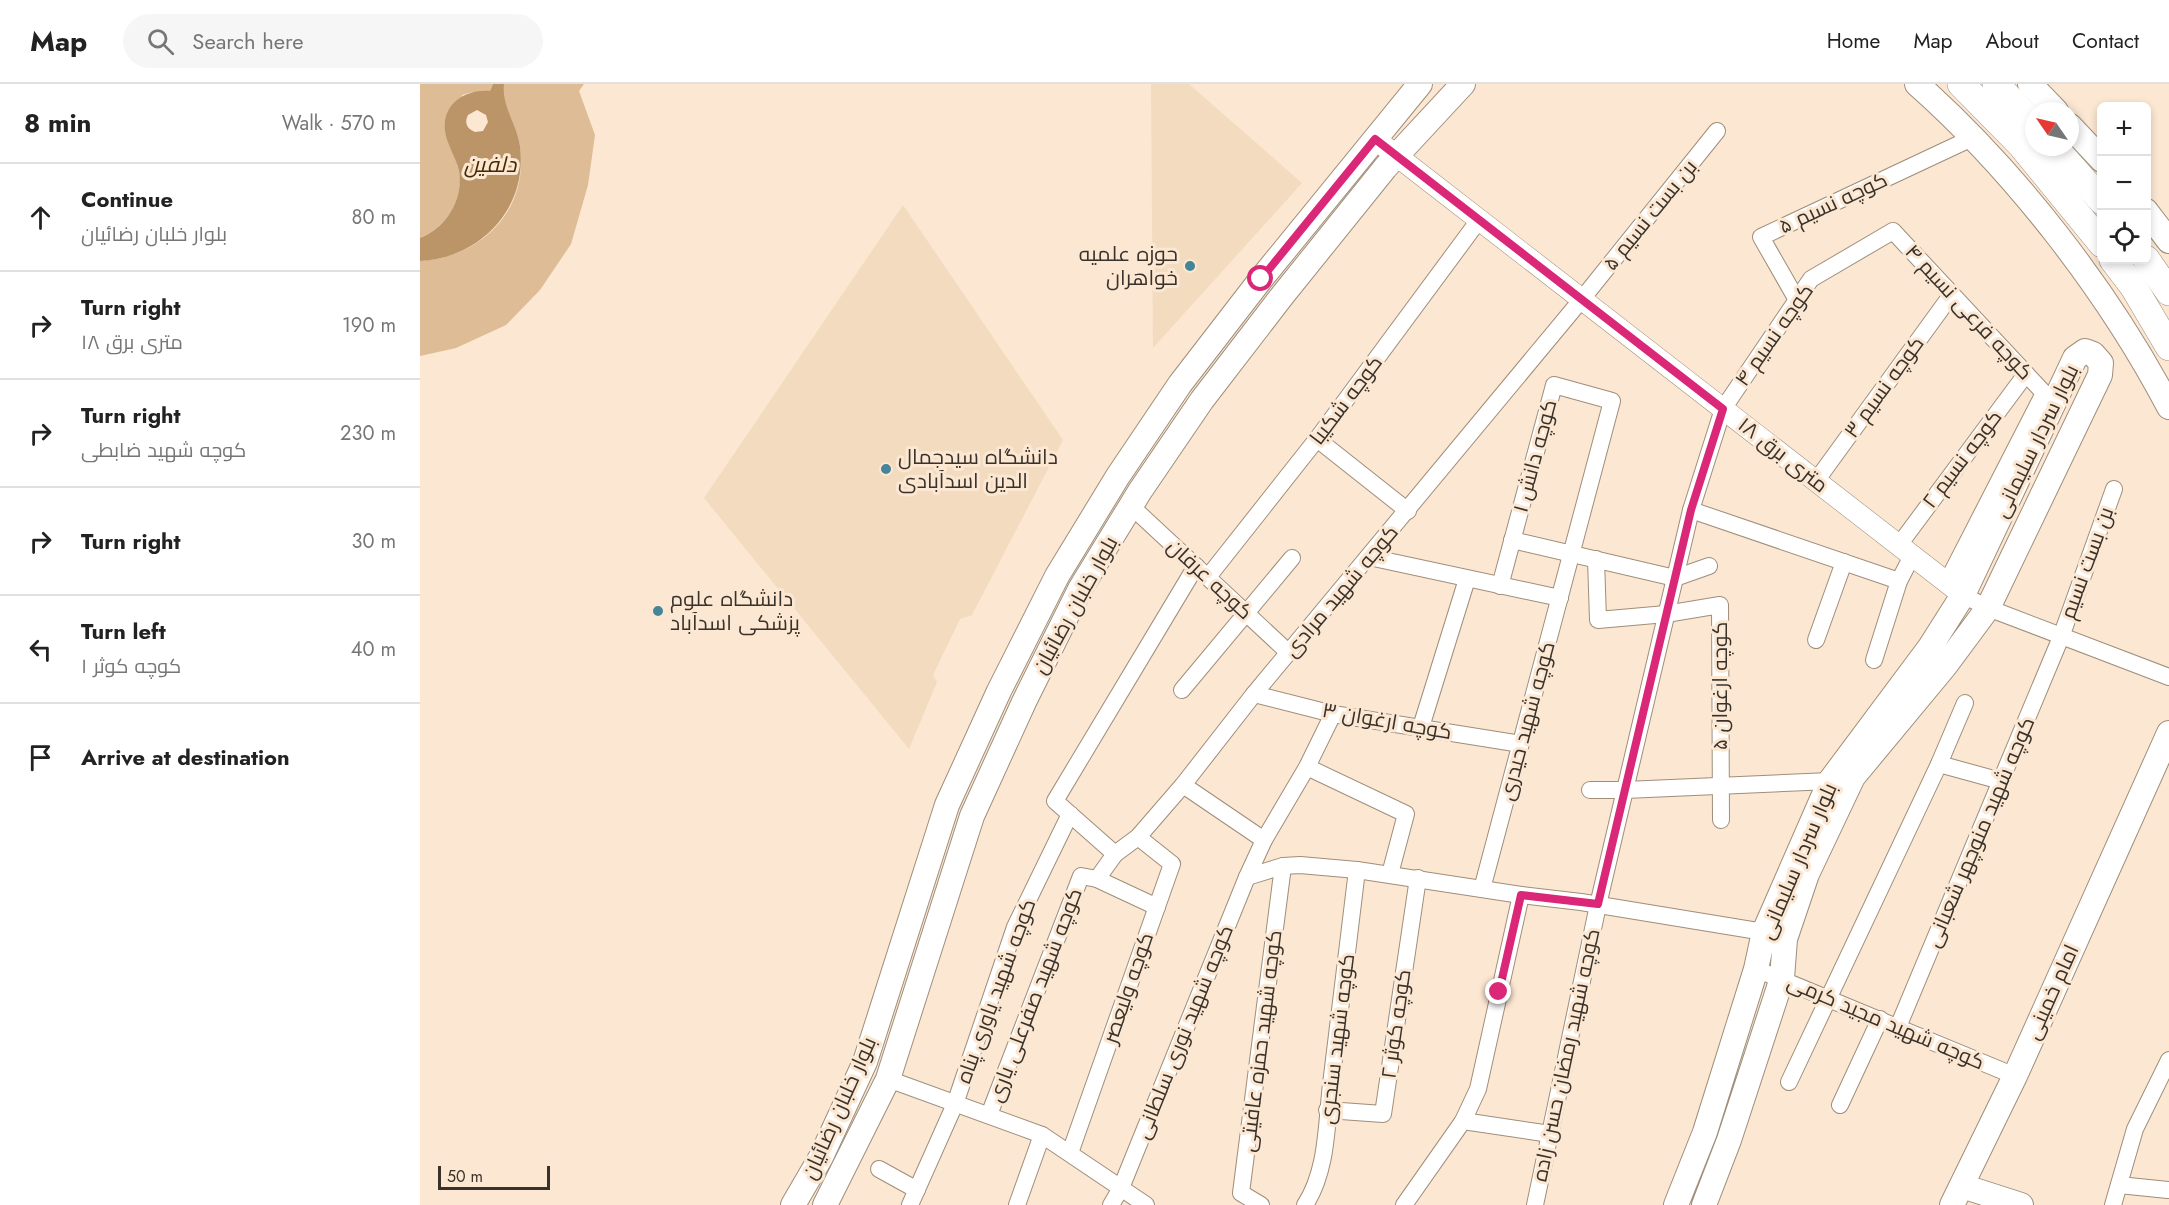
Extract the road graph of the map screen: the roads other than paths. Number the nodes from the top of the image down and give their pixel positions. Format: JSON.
{"nodes":[{"id":1,"x":1420,"y":84,"type":"edge"},
{"id":2,"x":1463,"y":84,"type":"edge"},
{"id":3,"x":1917,"y":84,"type":"edge"},
{"id":4,"x":1961,"y":84,"type":"edge"},
{"id":5,"x":1996,"y":84,"type":"edge"},
{"id":6,"x":2030,"y":84,"type":"edge"},
{"id":7,"x":2047,"y":102,"type":"edge"},
{"id":8,"x":2025,"y":115,"type":"edge"},
{"id":9,"x":1717,"y":131,"type":"dead end"},
{"id":10,"x":2079,"y":136,"type":"edge"},
{"id":11,"x":1972,"y":138,"type":"junction"},
{"id":12,"x":1375,"y":139,"type":"junction"},
{"id":13,"x":1396,"y":155,"type":"junction"},
{"id":14,"x":2062,"y":156,"type":"edge"},
{"id":15,"x":2098,"y":156,"type":"edge"},
{"id":16,"x":2097,"y":195,"type":"edge"},
{"id":17,"x":2151,"y":218,"type":"edge"},
{"id":18,"x":1479,"y":220,"type":"junction"},
{"id":19,"x":1893,"y":231,"type":"joint"},
{"id":20,"x":2097,"y":238,"type":"edge"},
{"id":21,"x":2169,"y":241,"type":"edge"},
{"id":22,"x":2116,"y":264,"type":"edge"},
{"id":23,"x":2149,"y":264,"type":"edge"},
{"id":24,"x":2169,"y":292,"type":"edge"},
{"id":25,"x":1952,"y":294,"type":"junction"},
{"id":26,"x":1582,"y":299,"type":"junction"},
{"id":27,"x":1797,"y":300,"type":"junction"},
{"id":28,"x":2169,"y":347,"type":"edge"},
{"id":29,"x":2026,"y":374,"type":"junction"},
{"id":30,"x":1612,"y":401,"type":"joint"},
{"id":31,"x":2169,"y":407,"type":"edge"},
{"id":32,"x":1723,"y":409,"type":"junction"},
{"id":33,"x":1317,"y":439,"type":"junction"},
{"id":34,"x":1815,"y":481,"type":"junction"},
{"id":35,"x":2114,"y":489,"type":"dead end"},
{"id":36,"x":1131,"y":506,"type":"junction"},
{"id":37,"x":1691,"y":510,"type":"junction"},
{"id":38,"x":1408,"y":511,"type":"junction"},
{"id":39,"x":1512,"y":540,"type":"junction"},
{"id":40,"x":1905,"y":550,"type":"junction"},
{"id":41,"x":1572,"y":554,"type":"junction"},
{"id":42,"x":1370,"y":557,"type":"junction"},
{"id":43,"x":1292,"y":558,"type":"dead end"},
{"id":44,"x":1596,"y":559,"type":"junction"},
{"id":45,"x":1844,"y":562,"type":"junction"},
{"id":46,"x":1709,"y":566,"type":"dead end"},
{"id":47,"x":1202,"y":572,"type":"junction"},
{"id":48,"x":1675,"y":578,"type":"junction"},
{"id":49,"x":1467,"y":579,"type":"junction"},
{"id":50,"x":1899,"y":581,"type":"junction"},
{"id":51,"x":1500,"y":586,"type":"junction"},
{"id":52,"x":1955,"y":589,"type":"junction"},
{"id":53,"x":1560,"y":598,"type":"junction"},
{"id":54,"x":1988,"y":608,"type":"junction"},
{"id":55,"x":1246,"y":612,"type":"junction"},
{"id":56,"x":1666,"y":614,"type":"junction"},
{"id":57,"x":2061,"y":637,"type":"junction"},
{"id":58,"x":1816,"y":640,"type":"dead end"},
{"id":59,"x":1289,"y":653,"type":"junction"},
{"id":60,"x":1874,"y":660,"type":"dead end"},
{"id":61,"x":2169,"y":677,"type":"edge"},
{"id":62,"x":1182,"y":690,"type":"dead end"},
{"id":63,"x":1254,"y":694,"type":"junction"},
{"id":64,"x":1965,"y":703,"type":"dead end"},
{"id":65,"x":1333,"y":714,"type":"junction"},
{"id":66,"x":1421,"y":727,"type":"junction"},
{"id":67,"x":2169,"y":734,"type":"edge"},
{"id":68,"x":1521,"y":744,"type":"junction"},
{"id":69,"x":2169,"y":762,"type":"edge"},
{"id":70,"x":1939,"y":764,"type":"junction"},
{"id":71,"x":1307,"y":767,"type":"junction"},
{"id":72,"x":2149,"y":777,"type":"junction"},
{"id":73,"x":2001,"y":780,"type":"junction"},
{"id":74,"x":1830,"y":781,"type":"junction"},
{"id":75,"x":1182,"y":785,"type":"junction"},
{"id":76,"x":1720,"y":786,"type":"junction"},
{"id":77,"x":1590,"y":790,"type":"dead end"},
{"id":78,"x":1625,"y":790,"type":"junction"},
{"id":79,"x":1070,"y":814,"type":"junction"},
{"id":80,"x":1721,"y":820,"type":"dead end"},
{"id":81,"x":1138,"y":837,"type":"junction"},
{"id":82,"x":1264,"y":840,"type":"junction"},
{"id":83,"x":1115,"y":854,"type":"junction"},
{"id":84,"x":1283,"y":867,"type":"junction"},
{"id":85,"x":1357,"y":870,"type":"junction"},
{"id":86,"x":1390,"y":874,"type":"junction"},
{"id":87,"x":1247,"y":877,"type":"junction"},
{"id":88,"x":1089,"y":878,"type":"junction"},
{"id":89,"x":1418,"y":878,"type":"junction"},
{"id":90,"x":1482,"y":889,"type":"junction"},
{"id":91,"x":1521,"y":895,"type":"junction"},
{"id":92,"x":1598,"y":904,"type":"junction"},
{"id":93,"x":1157,"y":907,"type":"junction"},
{"id":94,"x":1775,"y":935,"type":"junction"},
{"id":95,"x":1756,"y":969,"type":"junction"},
{"id":96,"x":1782,"y":978,"type":"junction"},
{"id":97,"x":1829,"y":1000,"type":"junction"},
{"id":98,"x":1880,"y":1019,"type":"junction"},
{"id":99,"x":1898,"y":1027,"type":"junction"},
{"id":100,"x":2169,"y":1060,"type":"edge"},
{"id":101,"x":861,"y":1070,"type":"junction"},
{"id":102,"x":2015,"y":1076,"type":"junction"},
{"id":103,"x":888,"y":1080,"type":"junction"},
{"id":104,"x":1789,"y":1082,"type":"dead end"},
{"id":105,"x":955,"y":1104,"type":"junction"},
{"id":106,"x":1840,"y":1105,"type":"dead end"},
{"id":107,"x":1327,"y":1110,"type":"junction"},
{"id":108,"x":989,"y":1115,"type":"junction"},
{"id":109,"x":1463,"y":1121,"type":"junction"},
{"id":110,"x":1550,"y":1134,"type":"junction"},
{"id":111,"x":1041,"y":1135,"type":"junction"},
{"id":112,"x":1070,"y":1153,"type":"junction"},
{"id":113,"x":879,"y":1169,"type":"dead end"},
{"id":114,"x":2118,"y":1185,"type":"junction"},
{"id":115,"x":1121,"y":1188,"type":"junction"},
{"id":116,"x":2168,"y":1190,"type":"edge"},
{"id":117,"x":913,"y":1197,"type":"edge"},
{"id":118,"x":1957,"y":1200,"type":"edge"},
{"id":119,"x":793,"y":1205,"type":"edge"},
{"id":120,"x":825,"y":1205,"type":"edge"},
{"id":121,"x":1017,"y":1205,"type":"edge"},
{"id":122,"x":1111,"y":1205,"type":"edge"},
{"id":123,"x":1146,"y":1205,"type":"edge"},
{"id":124,"x":1261,"y":1205,"type":"edge"},
{"id":125,"x":1305,"y":1205,"type":"edge"},
{"id":126,"x":1404,"y":1205,"type":"edge"},
{"id":127,"x":1535,"y":1205,"type":"edge"},
{"id":128,"x":1676,"y":1205,"type":"edge"},
{"id":129,"x":1704,"y":1205,"type":"edge"},
{"id":130,"x":2021,"y":1205,"type":"edge"},
{"id":131,"x":2113,"y":1205,"type":"edge"}],
"edges":[{"from":1,"to":12,"type":"main road","name":"بلوار خلبان رضائیان"},
{"from":2,"to":13,"type":"main road","name":"بلوار خلبان رضائیان"},
{"from":3,"to":11,"type":"main road"},
{"from":4,"to":20,"type":"main road"},
{"from":5,"to":8,"type":"main road"},
{"from":6,"to":7,"type":"main road"},
{"from":9,"to":26,"type":"street","name":"بن بست نسیم ۵"},
{"from":10,"to":15,"type":"main road"},
{"from":11,"to":27,"type":"street","name":"کوچه نسیم ۵"},
{"from":11,"to":31,"type":"main road"},
{"from":12,"to":13,"type":"street","name":"۱۸ متری برق"},
{"from":12,"to":101,"type":"main road","name":"بلوار خلبان رضائیان"},
{"from":13,"to":18,"type":"street","name":"۱۸ متری برق"},
{"from":13,"to":36,"type":"main road","name":"بلوار خلبان رضائیان"},
{"from":14,"to":16,"type":"main road"},
{"from":17,"to":21,"type":"main road"},
{"from":18,"to":26,"type":"street","name":"۱۸ متری برق"},
{"from":18,"to":33,"type":"street","name":"کوچه شکیبا"},
{"from":19,"to":25,"type":"street","name":"کوچه فرعی نسیم ۴"},
{"from":19,"to":27,"type":"street","name":"کوچه نسیم ۴"},
{"from":22,"to":28,"type":"main road"},
{"from":23,"to":24,"type":"main road"},
{"from":25,"to":29,"type":"street","name":"کوچه فرعی نسیم ۴"},
{"from":25,"to":34,"type":"street","name":"کوچه نسیم ۳"},
{"from":26,"to":32,"type":"street","name":"۱۸ متری برق"},
{"from":26,"to":38,"type":"street","name":"کوچه شهید مرادی"},
{"from":27,"to":32,"type":"street","name":"کوچه نسیم ۴"},
{"from":29,"to":40,"type":"street","name":"کوچه نسیم ۲"},
{"from":29,"to":52,"type":"street","name":"کوچه فرعی نسیم ۴"},
{"from":30,"to":39,"type":"street","name":"کوچه دانش ۱"},
{"from":30,"to":41,"type":"street","name":"کوچه شهید حیدری"},
{"from":32,"to":34,"type":"street","name":"۱۸ متری برق"},
{"from":32,"to":37,"type":"street","name":"کوچه نسیم ۴"},
{"from":33,"to":38,"type":"street"},
{"from":33,"to":47,"type":"street","name":"کوچه شکیبا"},
{"from":34,"to":40,"type":"street","name":"۱۸ متری برق"},
{"from":35,"to":57,"type":"street","name":"بن بست نسیم"},
{"from":36,"to":47,"type":"street","name":"کوچه عرفان"},
{"from":36,"to":103,"type":"main road","name":"بلوار خلبان رضائیان"},
{"from":37,"to":45,"type":"street"},
{"from":37,"to":48,"type":"street","name":"کوچه نسیم ۴"},
{"from":38,"to":42,"type":"street","name":"کوچه شهید مرادی"},
{"from":39,"to":41,"type":"street"},
{"from":39,"to":51,"type":"street","name":"کوچه دانش ۱"},
{"from":40,"to":50,"type":"street","name":"کوچه نسیم ۲"},
{"from":40,"to":52,"type":"street","name":"۱۸ متری برق"},
{"from":41,"to":44,"type":"street"},
{"from":41,"to":53,"type":"street","name":"کوچه شهید حیدری"},
{"from":42,"to":49,"type":"street"},
{"from":42,"to":59,"type":"street","name":"کوچه شهید مرادی"},
{"from":43,"to":55,"type":"street"},
{"from":44,"to":48,"type":"street"},
{"from":44,"to":56,"type":"street"},
{"from":45,"to":50,"type":"street"},
{"from":45,"to":58,"type":"street"},
{"from":46,"to":48,"type":"street"},
{"from":47,"to":55,"type":"street","name":"کوچه عرفان"},
{"from":47,"to":79,"type":"street","name":"کوچه شکیبا"},
{"from":48,"to":56,"type":"street","name":"کوچه نسیم ۴"},
{"from":49,"to":51,"type":"street"},
{"from":49,"to":66,"type":"street"},
{"from":50,"to":60,"type":"street","name":"کوچه نسیم ۲"},
{"from":51,"to":53,"type":"street"},
{"from":52,"to":54,"type":"street"},
{"from":52,"to":54,"type":"main road","name":"بلوار سردار سلیمانی"},
{"from":52,"to":74,"type":"main road","name":"بلوار سردار سلیمانی"},
{"from":53,"to":68,"type":"street","name":"کوچه شهید حیدری"},
{"from":54,"to":57,"type":"street"},
{"from":54,"to":94,"type":"main road","name":"بلوار سردار سلیمانی"},
{"from":55,"to":59,"type":"street","name":"کوچه عرفان"},
{"from":55,"to":62,"type":"street"},
{"from":56,"to":76,"type":"street","name":"کوچه ارغوان ۵"},
{"from":56,"to":78,"type":"street","name":"کوچه شهید رمضان حسن زاده"},
{"from":57,"to":61,"type":"street"},
{"from":57,"to":73,"type":"street","name":"کوچه شهید منوچهر شعبانی"},
{"from":59,"to":63,"type":"street","name":"کوچه شهید مرادی"},
{"from":63,"to":65,"type":"street","name":"کوچه ارغوان ۳"},
{"from":63,"to":75,"type":"street","name":"کوچه شهید مرادی"},
{"from":64,"to":70,"type":"street"},
{"from":65,"to":66,"type":"street","name":"کوچه ارغوان ۳"},
{"from":65,"to":71,"type":"street","name":"کوچه شهید نوری سلطانی"},
{"from":66,"to":68,"type":"street","name":"کوچه ارغوان ۳"},
{"from":67,"to":72,"type":"main road","name":"امام خمینی"},
{"from":68,"to":90,"type":"street","name":"کوچه شهید حیدری"},
{"from":69,"to":72,"type":"main road"},
{"from":70,"to":73,"type":"street"},
{"from":70,"to":97,"type":"street"},
{"from":71,"to":82,"type":"street","name":"کوچه شهید نوری سلطانی"},
{"from":71,"to":86,"type":"street"},
{"from":72,"to":102,"type":"main road","name":"امام خمینی"},
{"from":73,"to":99,"type":"street","name":"کوچه شهید منوچهر شعبانی"},
{"from":74,"to":76,"type":"street"},
{"from":74,"to":94,"type":"main road","name":"بلوار سردار سلیمانی"},
{"from":75,"to":81,"type":"street","name":"کوچه شهید مرادی"},
{"from":75,"to":82,"type":"street"},
{"from":76,"to":78,"type":"street"},
{"from":76,"to":80,"type":"street"},
{"from":77,"to":78,"type":"street"},
{"from":78,"to":92,"type":"street","name":"کوچه شهید رمضان حسن زاده"},
{"from":79,"to":83,"type":"street"},
{"from":79,"to":105,"type":"street","name":"کوچه شهید یاوری پناه"},
{"from":81,"to":83,"type":"street","name":"کوچه شهید مرادی"},
{"from":81,"to":93,"type":"street","name":"کوچه ولیعصر"},
{"from":82,"to":87,"type":"street","name":"کوچه شهید نوری سلطانی"},
{"from":83,"to":88,"type":"street","name":"کوچه شهید مرادی"},
{"from":84,"to":85,"type":"street"},
{"from":84,"to":87,"type":"street"},
{"from":84,"to":124,"type":"street","name":"کوچه شهید حمزه عافیتی"},
{"from":85,"to":86,"type":"street"},
{"from":85,"to":107,"type":"street","name":"کوچه شهید سنجری"},
{"from":86,"to":89,"type":"street"},
{"from":87,"to":115,"type":"street","name":"کوچه شهید نوری سلطانی"},
{"from":88,"to":93,"type":"street"},
{"from":88,"to":108,"type":"street","name":"کوچه شهید صفرعلی یاری"},
{"from":89,"to":90,"type":"street"},
{"from":89,"to":107,"type":"street","name":"کوچه کوثر ۲"},
{"from":90,"to":91,"type":"street"},
{"from":91,"to":92,"type":"street"},
{"from":91,"to":109,"type":"street"},
{"from":92,"to":94,"type":"street"},
{"from":92,"to":110,"type":"street","name":"کوچه شهید رمضان حسن زاده"},
{"from":93,"to":112,"type":"street","name":"کوچه ولیعصر"},
{"from":94,"to":95,"type":"main road","name":"بلوار سردار سلیمانی"},
{"from":94,"to":96,"type":"main road","name":"بلوار سردار سلیمانی"},
{"from":95,"to":96,"type":"street","name":"کوچه شهید مجید کرمی"},
{"from":95,"to":128,"type":"main road","name":"بلوار سردار سلیمانی"},
{"from":96,"to":97,"type":"street","name":"کوچه شهید مجید کرمی"},
{"from":96,"to":129,"type":"main road","name":"بلوار سردار سلیمانی"},
{"from":97,"to":98,"type":"street","name":"کوچه شهید مجید کرمی"},
{"from":97,"to":104,"type":"street"},
{"from":98,"to":99,"type":"street","name":"کوچه شهید مجید کرمی"},
{"from":98,"to":106,"type":"street"},
{"from":99,"to":102,"type":"street","name":"کوچه شهید مجید کرمی"},
{"from":100,"to":114,"type":"street"},
{"from":101,"to":103,"type":"main road"},
{"from":101,"to":119,"type":"main road","name":"بلوار خلبان رضائیان"},
{"from":102,"to":118,"type":"main road","name":"امام خمینی"},
{"from":103,"to":105,"type":"street"},
{"from":103,"to":120,"type":"main road","name":"بلوار خلبان رضائیان"},
{"from":105,"to":108,"type":"street"},
{"from":105,"to":117,"type":"street","name":"کوچه شهید یاوری پناه"},
{"from":107,"to":125,"type":"street","name":"کوچه شهید سنجری"},
{"from":108,"to":111,"type":"street"},
{"from":109,"to":110,"type":"street"},
{"from":109,"to":126,"type":"street"},
{"from":110,"to":127,"type":"street","name":"کوچه شهید رمضان حسن زاده"},
{"from":111,"to":112,"type":"street"},
{"from":111,"to":121,"type":"street"},
{"from":112,"to":115,"type":"street"},
{"from":113,"to":117,"type":"street"},
{"from":114,"to":116,"type":"street"},
{"from":114,"to":131,"type":"street"},
{"from":115,"to":122,"type":"street","name":"کوچه شهید نوری سلطانی"},
{"from":115,"to":123,"type":"street"},
{"from":118,"to":130,"type":"main road"}]}
